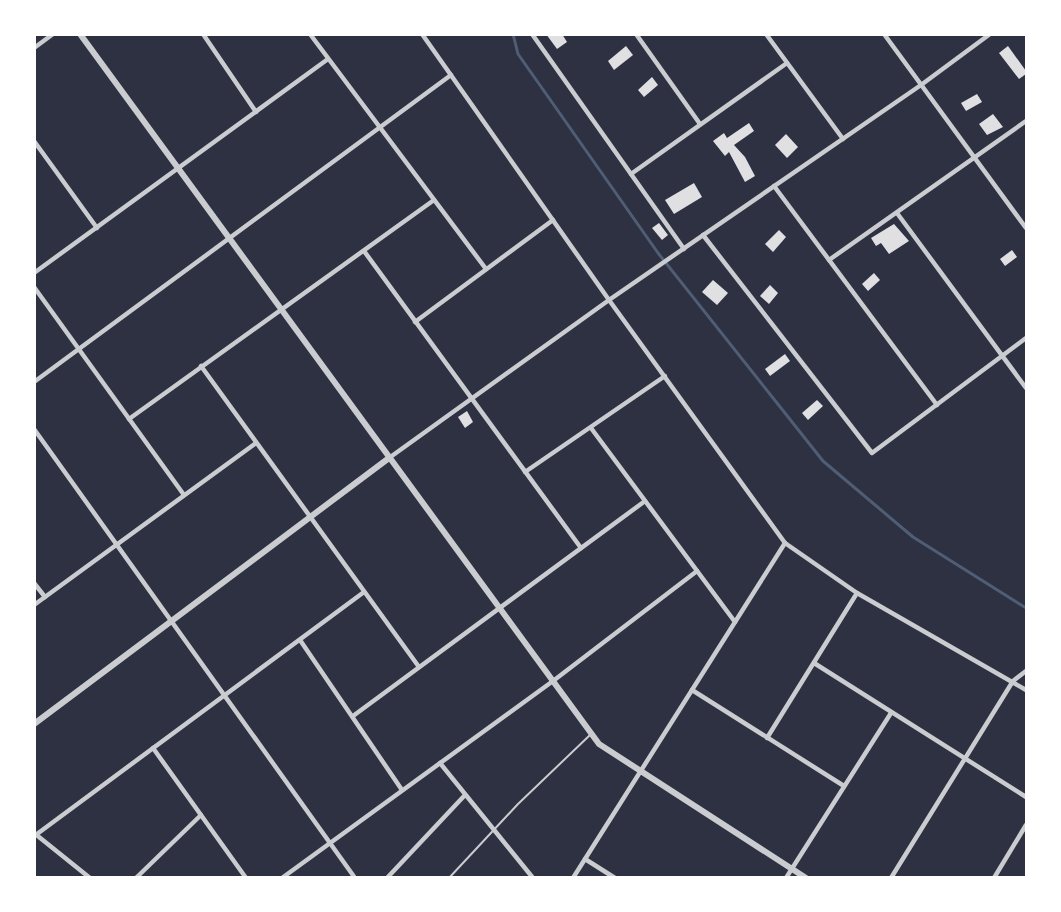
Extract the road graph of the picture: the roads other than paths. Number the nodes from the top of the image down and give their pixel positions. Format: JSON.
{"nodes":[{"id":1,"x":53,"y":34,"type":"edge"},
{"id":2,"x":80,"y":34,"type":"edge"},
{"id":3,"x":203,"y":34,"type":"edge"},
{"id":4,"x":310,"y":34,"type":"edge"},
{"id":5,"x":422,"y":34,"type":"edge"},
{"id":6,"x":532,"y":34,"type":"edge"},
{"id":7,"x":636,"y":34,"type":"edge"},
{"id":8,"x":766,"y":34,"type":"edge"},
{"id":9,"x":884,"y":34,"type":"edge"},
{"id":10,"x":990,"y":34,"type":"edge"},
{"id":11,"x":34,"y":48,"type":"edge"},
{"id":12,"x":328,"y":59,"type":"junction"},
{"id":13,"x":787,"y":63,"type":"junction"},
{"id":14,"x":451,"y":75,"type":"junction"},
{"id":15,"x":921,"y":85,"type":"junction"},
{"id":16,"x":256,"y":112,"type":"junction"},
{"id":17,"x":1026,"y":121,"type":"edge"},
{"id":18,"x":700,"y":124,"type":"junction"},
{"id":19,"x":380,"y":128,"type":"junction"},
{"id":20,"x":843,"y":139,"type":"junction"},
{"id":21,"x":34,"y":141,"type":"edge"},
{"id":22,"x":41,"y":151,"type":"junction"},
{"id":23,"x":34,"y":156,"type":"edge"},
{"id":24,"x":976,"y":159,"type":"junction"},
{"id":25,"x":179,"y":168,"type":"junction"},
{"id":26,"x":631,"y":174,"type":"junction"},
{"id":27,"x":774,"y":186,"type":"junction"},
{"id":28,"x":434,"y":200,"type":"junction"},
{"id":29,"x":897,"y":213,"type":"junction"},
{"id":30,"x":553,"y":220,"type":"junction"},
{"id":31,"x":97,"y":228,"type":"junction"},
{"id":32,"x":1026,"y":228,"type":"edge"},
{"id":33,"x":703,"y":236,"type":"junction"},
{"id":34,"x":230,"y":237,"type":"junction"},
{"id":35,"x":684,"y":249,"type":"junction"},
{"id":36,"x":363,"y":251,"type":"junction"},
{"id":37,"x":829,"y":260,"type":"junction"},
{"id":38,"x":486,"y":270,"type":"junction"},
{"id":39,"x":34,"y":273,"type":"edge"},
{"id":40,"x":34,"y":287,"type":"edge"},
{"id":41,"x":609,"y":300,"type":"junction"},
{"id":42,"x":283,"y":309,"type":"junction"},
{"id":43,"x":415,"y":322,"type":"junction"},
{"id":44,"x":1026,"y":338,"type":"edge"},
{"id":45,"x":79,"y":349,"type":"junction"},
{"id":46,"x":1002,"y":356,"type":"junction"},
{"id":47,"x":201,"y":366,"type":"junction"},
{"id":48,"x":665,"y":376,"type":"junction"},
{"id":49,"x":34,"y":382,"type":"edge"},
{"id":50,"x":1026,"y":388,"type":"edge"},
{"id":51,"x":471,"y":399,"type":"junction"},
{"id":52,"x":937,"y":405,"type":"junction"},
{"id":53,"x":129,"y":418,"type":"junction"},
{"id":54,"x":591,"y":428,"type":"junction"},
{"id":55,"x":34,"y":429,"type":"edge"},
{"id":56,"x":256,"y":442,"type":"junction"},
{"id":57,"x":389,"y":458,"type":"junction"},
{"id":58,"x":525,"y":472,"type":"junction"},
{"id":59,"x":184,"y":495,"type":"junction"},
{"id":60,"x":645,"y":501,"type":"junction"},
{"id":61,"x":311,"y":519,"type":"junction"},
{"id":62,"x":785,"y":543,"type":"junction"},
{"id":63,"x":117,"y":545,"type":"junction"},
{"id":64,"x":581,"y":548,"type":"junction"},
{"id":65,"x":697,"y":571,"type":"junction"},
{"id":66,"x":34,"y":583,"type":"edge"},
{"id":67,"x":364,"y":592,"type":"junction"},
{"id":68,"x":857,"y":593,"type":"junction"},
{"id":69,"x":45,"y":597,"type":"junction"},
{"id":70,"x":34,"y":605,"type":"edge"},
{"id":71,"x":500,"y":608,"type":"junction"},
{"id":72,"x":171,"y":621,"type":"junction"},
{"id":73,"x":735,"y":622,"type":"junction"},
{"id":74,"x":300,"y":640,"type":"junction"},
{"id":75,"x":814,"y":663,"type":"junction"},
{"id":76,"x":419,"y":667,"type":"junction"},
{"id":77,"x":1026,"y":671,"type":"edge"},
{"id":78,"x":553,"y":681,"type":"junction"},
{"id":79,"x":1013,"y":681,"type":"junction"},
{"id":80,"x":692,"y":690,"type":"junction"},
{"id":81,"x":1026,"y":690,"type":"edge"},
{"id":82,"x":225,"y":696,"type":"junction"},
{"id":83,"x":891,"y":713,"type":"junction"},
{"id":84,"x":353,"y":716,"type":"junction"},
{"id":85,"x":34,"y":724,"type":"edge"},
{"id":86,"x":591,"y":734,"type":"junction"},
{"id":87,"x":767,"y":738,"type":"junction"},
{"id":88,"x":153,"y":748,"type":"junction"},
{"id":89,"x":964,"y":758,"type":"junction"},
{"id":90,"x":440,"y":763,"type":"junction"},
{"id":91,"x":640,"y":771,"type":"junction"},
{"id":92,"x":844,"y":786,"type":"junction"},
{"id":93,"x":402,"y":790,"type":"junction"},
{"id":94,"x":465,"y":795,"type":"junction"},
{"id":95,"x":1026,"y":797,"type":"edge"},
{"id":96,"x":201,"y":815,"type":"junction"},
{"id":97,"x":1026,"y":825,"type":"edge"},
{"id":98,"x":494,"y":830,"type":"junction"},
{"id":99,"x":35,"y":834,"type":"edge"},
{"id":100,"x":330,"y":843,"type":"junction"},
{"id":101,"x":585,"y":859,"type":"junction"},
{"id":102,"x":792,"y":868,"type":"junction"},
{"id":103,"x":90,"y":878,"type":"edge"},
{"id":104,"x":135,"y":878,"type":"edge"},
{"id":105,"x":246,"y":878,"type":"edge"},
{"id":106,"x":282,"y":878,"type":"edge"},
{"id":107,"x":356,"y":878,"type":"edge"},
{"id":108,"x":387,"y":878,"type":"edge"},
{"id":109,"x":449,"y":878,"type":"edge"},
{"id":110,"x":533,"y":878,"type":"edge"},
{"id":111,"x":573,"y":878,"type":"edge"},
{"id":112,"x":615,"y":878,"type":"edge"},
{"id":113,"x":786,"y":878,"type":"edge"},
{"id":114,"x":806,"y":878,"type":"edge"},
{"id":115,"x":891,"y":878,"type":"edge"},
{"id":116,"x":994,"y":878,"type":"edge"}],
"edges":[{"from":1,"to":11,"type":"street"},
{"from":2,"to":25,"type":"street"},
{"from":3,"to":16,"type":"street"},
{"from":4,"to":12,"type":"street"},
{"from":5,"to":14,"type":"street"},
{"from":6,"to":26,"type":"street"},
{"from":7,"to":18,"type":"street"},
{"from":8,"to":13,"type":"street"},
{"from":9,"to":15,"type":"street"},
{"from":10,"to":15,"type":"street"},
{"from":12,"to":16,"type":"street"},
{"from":12,"to":19,"type":"street"},
{"from":13,"to":18,"type":"street"},
{"from":13,"to":20,"type":"street"},
{"from":14,"to":19,"type":"street"},
{"from":14,"to":30,"type":"street"},
{"from":15,"to":20,"type":"street"},
{"from":15,"to":24,"type":"street"},
{"from":16,"to":25,"type":"street"},
{"from":17,"to":24,"type":"street"},
{"from":18,"to":26,"type":"street"},
{"from":19,"to":28,"type":"street"},
{"from":19,"to":34,"type":"street"},
{"from":20,"to":27,"type":"street"},
{"from":21,"to":22,"type":"street"},
{"from":22,"to":23,"type":"street"},
{"from":22,"to":31,"type":"street"},
{"from":24,"to":29,"type":"street"},
{"from":24,"to":32,"type":"street"},
{"from":25,"to":31,"type":"street"},
{"from":25,"to":34,"type":"street"},
{"from":26,"to":35,"type":"street"},
{"from":27,"to":33,"type":"street"},
{"from":27,"to":37,"type":"street"},
{"from":28,"to":36,"type":"street"},
{"from":28,"to":38,"type":"street"},
{"from":29,"to":37,"type":"street"},
{"from":29,"to":46,"type":"street"},
{"from":30,"to":38,"type":"street"},
{"from":30,"to":41,"type":"street"},
{"from":31,"to":39,"type":"street"},
{"from":33,"to":35,"type":"street"},
{"from":33,"to":52,"type":"street"},
{"from":34,"to":42,"type":"street"},
{"from":34,"to":45,"type":"street"},
{"from":35,"to":41,"type":"street"},
{"from":36,"to":42,"type":"street"},
{"from":36,"to":43,"type":"street"},
{"from":37,"to":52,"type":"street"},
{"from":38,"to":43,"type":"street"},
{"from":40,"to":45,"type":"street"},
{"from":41,"to":48,"type":"street"},
{"from":41,"to":51,"type":"street"},
{"from":42,"to":47,"type":"street"},
{"from":42,"to":57,"type":"street"},
{"from":43,"to":51,"type":"street"},
{"from":44,"to":46,"type":"street"},
{"from":45,"to":49,"type":"street"},
{"from":45,"to":53,"type":"street"},
{"from":46,"to":50,"type":"street"},
{"from":46,"to":52,"type":"street"},
{"from":47,"to":53,"type":"street"},
{"from":47,"to":56,"type":"street"},
{"from":48,"to":54,"type":"street"},
{"from":48,"to":62,"type":"street"},
{"from":51,"to":57,"type":"street"},
{"from":51,"to":58,"type":"street"},
{"from":53,"to":59,"type":"street"},
{"from":54,"to":58,"type":"street"},
{"from":54,"to":60,"type":"street"},
{"from":55,"to":63,"type":"street"},
{"from":56,"to":59,"type":"street"},
{"from":56,"to":61,"type":"street"},
{"from":57,"to":61,"type":"street"},
{"from":57,"to":71,"type":"street"},
{"from":58,"to":64,"type":"street"},
{"from":59,"to":63,"type":"street"},
{"from":60,"to":64,"type":"street"},
{"from":60,"to":65,"type":"street"},
{"from":61,"to":67,"type":"street"},
{"from":61,"to":72,"type":"street"},
{"from":62,"to":68,"type":"street"},
{"from":62,"to":73,"type":"street"},
{"from":63,"to":69,"type":"street"},
{"from":63,"to":72,"type":"street"},
{"from":64,"to":71,"type":"street"},
{"from":65,"to":73,"type":"street"},
{"from":65,"to":78,"type":"street"},
{"from":66,"to":69,"type":"street"},
{"from":67,"to":74,"type":"street"},
{"from":67,"to":76,"type":"street"},
{"from":68,"to":75,"type":"street"},
{"from":68,"to":79,"type":"street"},
{"from":69,"to":70,"type":"street"},
{"from":71,"to":76,"type":"street"},
{"from":71,"to":78,"type":"street"},
{"from":72,"to":82,"type":"street"},
{"from":72,"to":85,"type":"street"},
{"from":73,"to":80,"type":"street"},
{"from":74,"to":82,"type":"street"},
{"from":74,"to":84,"type":"street"},
{"from":75,"to":83,"type":"street"},
{"from":75,"to":87,"type":"street"},
{"from":76,"to":84,"type":"street"},
{"from":77,"to":79,"type":"street"},
{"from":78,"to":86,"type":"street"},
{"from":78,"to":90,"type":"street"},
{"from":79,"to":81,"type":"street"},
{"from":79,"to":89,"type":"street"},
{"from":80,"to":87,"type":"street"},
{"from":80,"to":91,"type":"street"},
{"from":82,"to":88,"type":"street"},
{"from":82,"to":100,"type":"street"},
{"from":83,"to":89,"type":"street"},
{"from":83,"to":92,"type":"street"},
{"from":84,"to":93,"type":"street"},
{"from":86,"to":91,"type":"street"},
{"from":86,"to":98,"type":"lane"},
{"from":87,"to":92,"type":"street"},
{"from":88,"to":96,"type":"street"},
{"from":88,"to":99,"type":"street"},
{"from":89,"to":95,"type":"street"},
{"from":89,"to":115,"type":"street"},
{"from":90,"to":93,"type":"street"},
{"from":90,"to":94,"type":"street"},
{"from":91,"to":101,"type":"street"},
{"from":91,"to":102,"type":"street"},
{"from":92,"to":102,"type":"street"},
{"from":93,"to":100,"type":"street"},
{"from":94,"to":98,"type":"street"},
{"from":94,"to":108,"type":"street"},
{"from":96,"to":104,"type":"street"},
{"from":96,"to":105,"type":"street"},
{"from":97,"to":116,"type":"street"},
{"from":98,"to":109,"type":"lane"},
{"from":98,"to":110,"type":"street"},
{"from":99,"to":103,"type":"street"},
{"from":100,"to":106,"type":"street"},
{"from":100,"to":107,"type":"street"},
{"from":101,"to":111,"type":"street"},
{"from":101,"to":112,"type":"street"},
{"from":102,"to":113,"type":"street"},
{"from":102,"to":114,"type":"street"}]}
